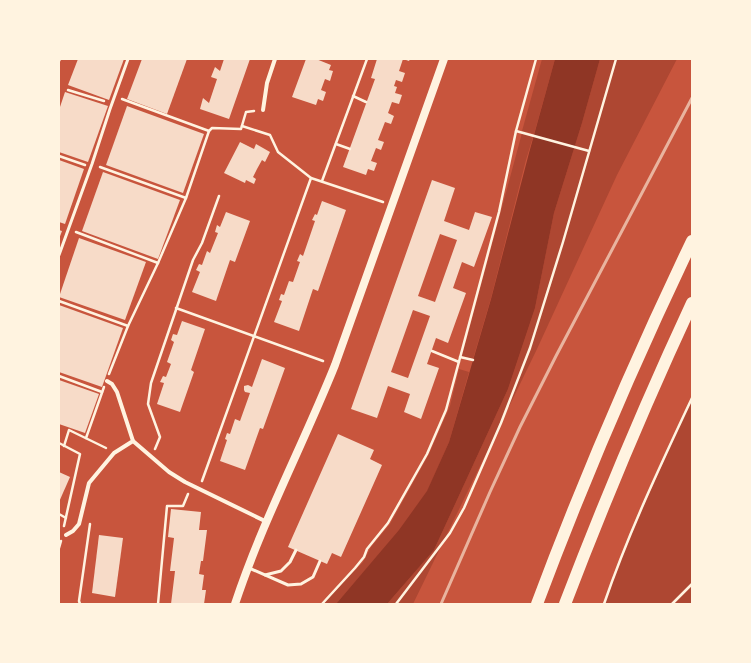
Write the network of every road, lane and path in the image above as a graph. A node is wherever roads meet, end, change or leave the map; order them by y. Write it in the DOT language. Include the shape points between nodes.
graph roads {
  1 [pos="128,59"];
  2 [pos="275,59"];
  3 [pos="366,59"];
  4 [pos="444,59"];
  5 [pos="536,59"];
  6 [pos="616,59"];
  7 [pos="68,90"];
  8 [pos="353,96"];
  9 [pos="366,102"];
  10 [pos="112,103"];
  11 [pos="110,108"];
  12 [pos="263,110"];
  13 [pos="242,126"];
  14 [pos="210,131"];
  15 [pos="516,131"];
  16 [pos="336,144"];
  17 [pos="350,149"];
  18 [pos="589,151"];
  19 [pos="59,156"];
  20 [pos="91,165"];
  21 [pos="311,178"];
  22 [pos="322,181"];
  23 [pos="219,196"];
  24 [pos="186,198"];
  25 [pos="392,205"];
  26 [pos="68,229"];
  27 [pos="692,241"];
  28 [pos="59,255"];
  29 [pos="158,263"];
  30 [pos="59,301"];
  31 [pos="692,303"];
  32 [pos="176,308"];
  33 [pos="128,326"];
  34 [pos="254,336"];
  35 [pos="432,352"];
  36 [pos="460,357"];
  37 [pos="473,360"];
  38 [pos="323,361"];
  39 [pos="458,362"];
  40 [pos="59,376"];
  41 [pos="107,381"];
  42 [pos="102,392"];
  43 [pos="692,398"];
  44 [pos="86,438"];
  45 [pos="133,441"];
  46 [pos="59,443"];
  47 [pos="64,446"];
  48 [pos="114,453"];
  49 [pos="152,457"];
  50 [pos="199,489"];
  51 [pos="188,494"];
  52 [pos="59,514"];
  53 [pos="66,518"];
  54 [pos="90,520"];
  55 [pos="267,522"];
  56 [pos="64,534"];
  57 [pos="61,540"];
  58 [pos="59,548"];
  59 [pos="296,550"];
  60 [pos="320,561"];
  61 [pos="248,567"];
  62 [pos="265,575"];
  63 [pos="692,584"];
  64 [pos="80,604"];
  65 [pos="158,604"];
  66 [pos="235,604"];
  67 [pos="322,604"];
  68 [pos="396,604"];
  69 [pos="537,604"];
  70 [pos="565,604"];
  71 [pos="604,604"];
  72 [pos="672,604"];
  1 -- 10 [label="lane"];
  2 -- 12 [label="street" via="267,83"];
  3 -- 8 [label="path"];
  4 -- 25 [label="main road"];
  5 -- 15 [label="path"];
  6 -- 18 [label="path"];
  7 -- 10 [label="path"];
  8 -- 9 [label="path"];
  8 -- 16 [label="path"];
  10 -- 11 [label="lane"];
  11 -- 14 [label="path" via="116,110 120,98"];
  11 -- 20 [label="lane"];
  12 -- 13 [label="path" via="246,112"];
  13 -- 14 [label="path" via="241,129 212,128"];
  13 -- 21 [label="path" via="270,136 278,152"];
  14 -- 24 [label="path"];
  15 -- 18 [label="path"];
  15 -- 36 [label="path" via="499,212"];
  16 -- 17 [label="path"];
  16 -- 22 [label="path"];
  18 -- 68 [label="path" via="530,348 501,423 464,508 450,533"];
  19 -- 20 [label="path"];
  20 -- 24 [label="path"];
  20 -- 26 [label="lane"];
  21 -- 22 [label="path"];
  21 -- 34 [label="path"];
  22 -- 25 [label="path"];
  23 -- 32 [label="path"];
  24 -- 29 [label="path"];
  25 -- 55 [label="main road" via="319,406"];
  26 -- 28 [label="lane"];
  26 -- 29 [label="path"];
  27 -- 69 [label="highway" via="613,415"];
  29 -- 33 [label="path"];
  30 -- 33 [label="path"];
  31 -- 70 [label="highway" via="634,432"];
  32 -- 34 [label="path"];
  32 -- 49 [label="path" via="151,383 148,404 160,437"];
  33 -- 41 [label="path"];
  34 -- 38 [label="path"];
  34 -- 50 [label="path"];
  35 -- 39 [label="path"];
  36 -- 37 [label="path"];
  36 -- 39 [label="path"];
  39 -- 67 [label="path" via="446,410 427,454 388,523 364,557"];
  40 -- 42 [label="path"];
  41 -- 42 [label="path"];
  41 -- 45 [label="street" via="117,392"];
  42 -- 44 [label="path"];
  43 -- 71 [label="path" via="641,511"];
  44 -- 47 [label="path" via="69,430"];
  44 -- 48 [label="path"];
  45 -- 48 [label="street"];
  45 -- 49 [label="street"];
  46 -- 47 [label="path"];
  47 -- 53 [label="path" via="80,454"];
  48 -- 56 [label="street" via="89,483 79,524 73,531"];
  49 -- 50 [label="street" via="169,472"];
  50 -- 55 [label="street"];
  51 -- 65 [label="path" via="183,506 167,506"];
  52 -- 53 [label="path"];
  53 -- 56 [label="path"];
  54 -- 64 [label="path"];
  55 -- 61 [label="main road"];
  57 -- 58 [label="path"];
  59 -- 62 [label="lane" via="290,562 281,571"];
  60 -- 62 [label="lane" via="313,577 301,584 288,584"];
  61 -- 62 [label="lane"];
  61 -- 66 [label="main road"];
  63 -- 72 [label="path"];
}
